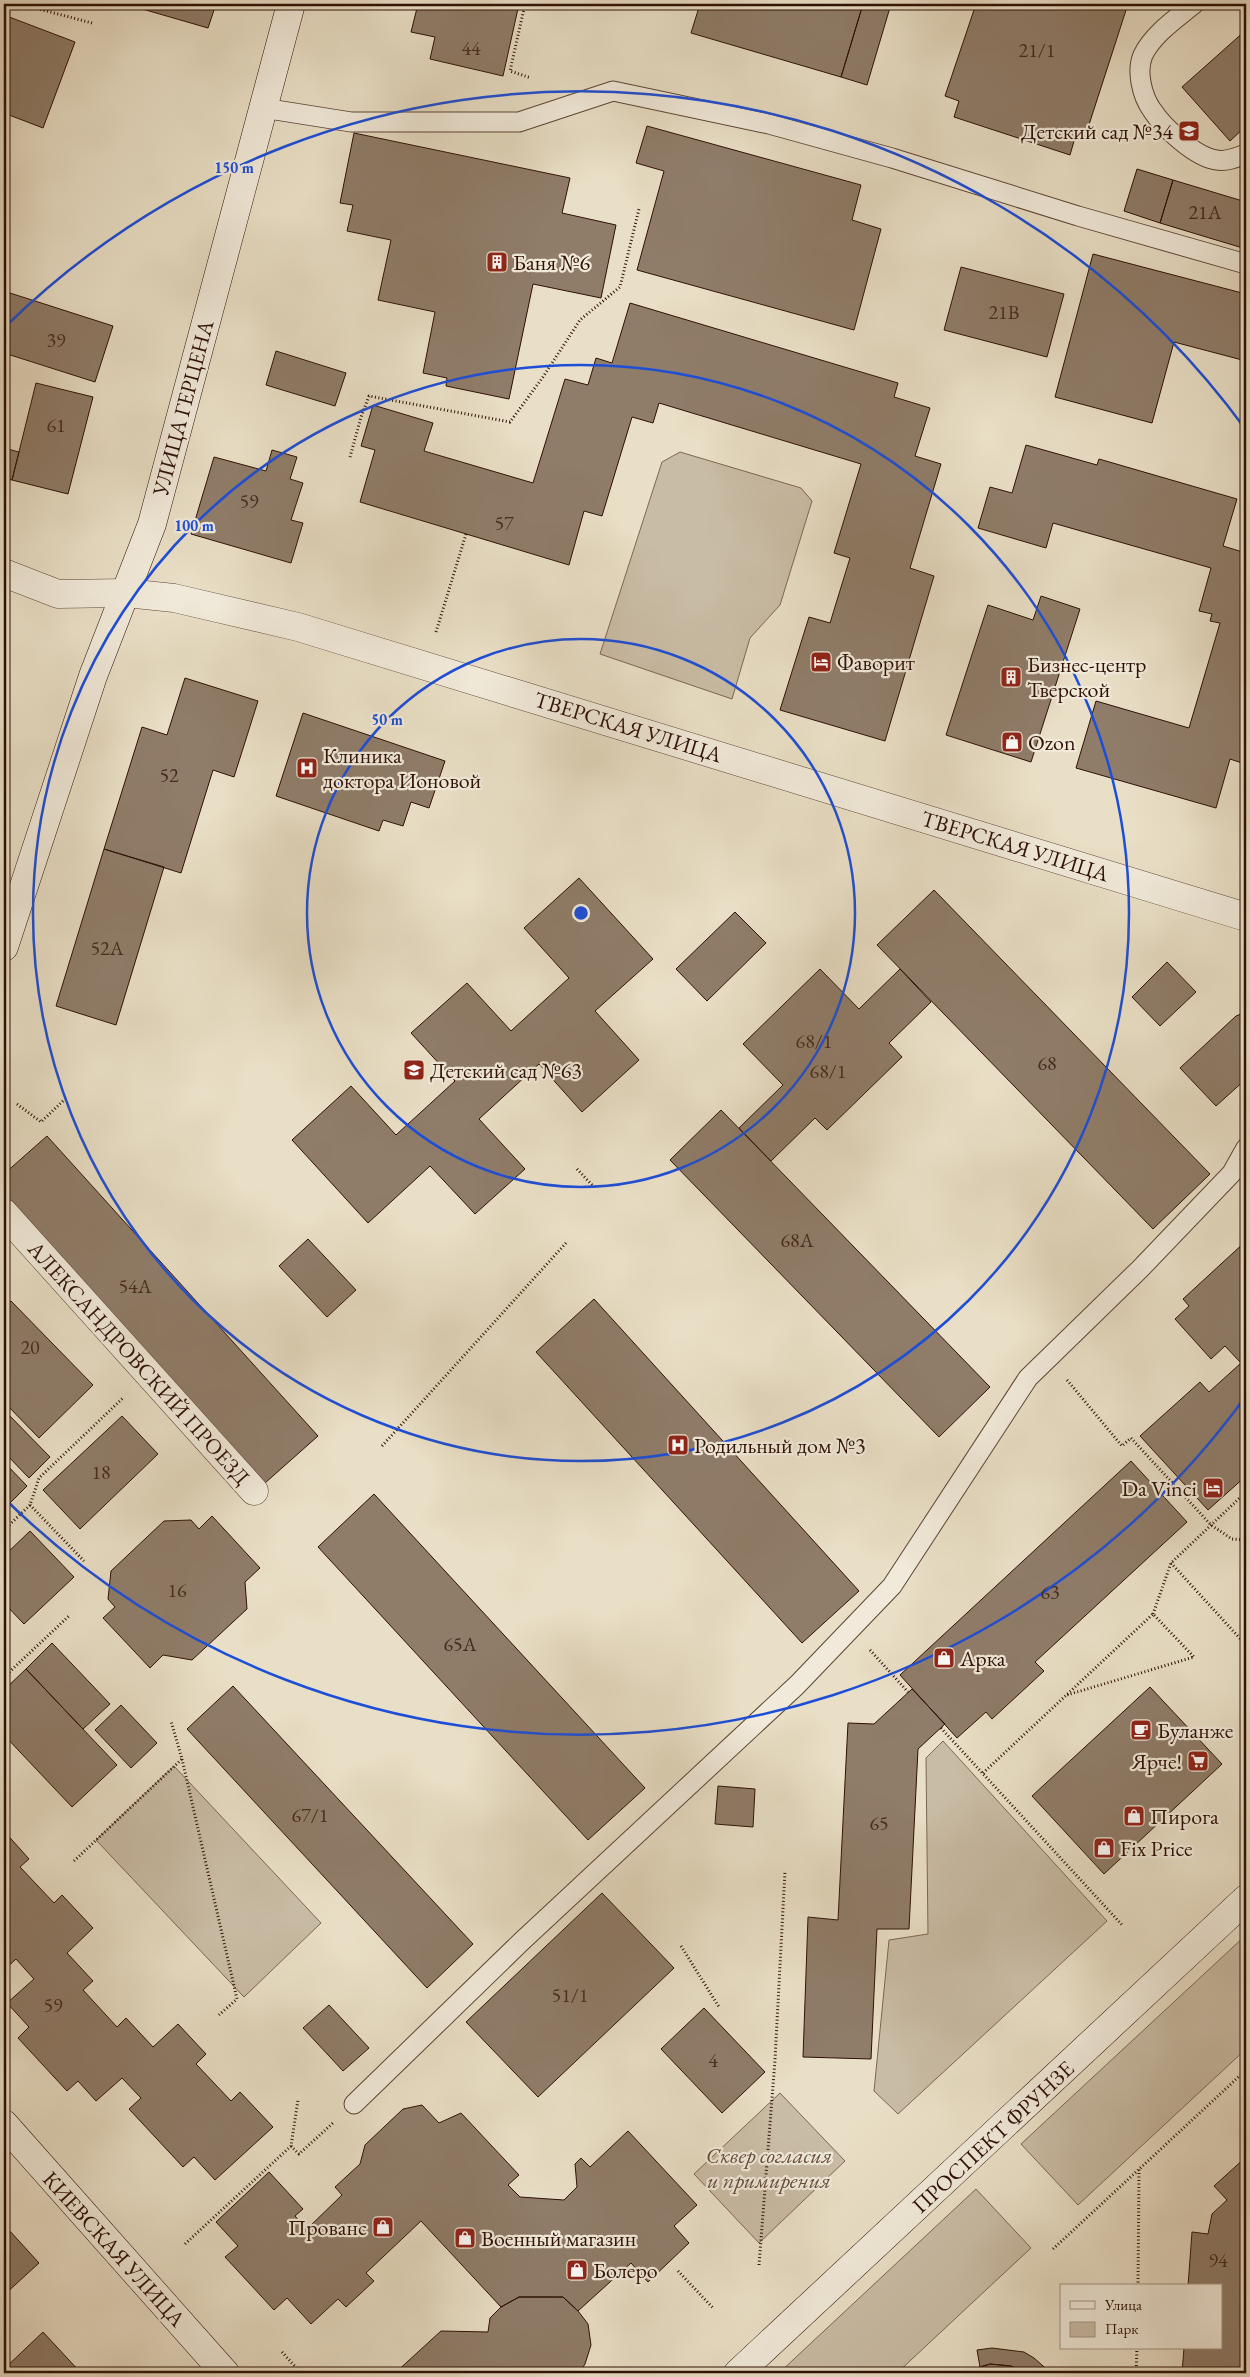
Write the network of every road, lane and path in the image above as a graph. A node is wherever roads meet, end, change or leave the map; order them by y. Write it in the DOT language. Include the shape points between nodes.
graph roads {
  1 [pos="20,4"];
  2 [pos="291,4"];
  3 [pos="526,4"];
  4 [pos="1194,4"];
  5 [pos="92,23"];
  6 [pos="531,78"];
  7 [pos="263,108"];
  8 [pos="1246,154"];
  9 [pos="639,210"];
  10 [pos="1246,264"];
  11 [pos="350,458"];
  12 [pos="466,534"];
  13 [pos="4,572"];
  14 [pos="126,594"];
  15 [pos="436,632"];
  16 [pos="1246,917"];
  17 [pos="4,947"];
  18 [pos="66,1098"];
  19 [pos="17,1104"];
  20 [pos="1246,1148"];
  21 [pos="577,1169"];
  22 [pos="594,1187"];
  23 [pos="4,1214"];
  24 [pos="566,1244"];
  25 [pos="1049,1358"];
  26 [pos="148,1374"];
  27 [pos="382,1446"];
  28 [pos="254,1491"];
  29 [pos="1246,1492"];
  30 [pos="30,1505"];
  31 [pos="1211,1526"];
  32 [pos="4,1530"];
  33 [pos="1246,1540"];
  34 [pos="84,1561"];
  35 [pos="1171,1563"];
  36 [pos="1153,1614"];
  37 [pos="70,1616"];
  38 [pos="851,1629"];
  39 [pos="1246,1645"];
  40 [pos="4,1677"];
  41 [pos="908,1692"];
  42 [pos="1066,1695"];
  43 [pos="171,1721"];
  44 [pos="941,1728"];
  45 [pos="182,1759"];
  46 [pos="983,1773"];
  47 [pos="74,1861"];
  48 [pos="785,1871"];
  49 [pos="1246,1899"];
  50 [pos="1123,1926"];
  51 [pos="680,1946"];
  52 [pos="719,2006"];
  53 [pos="219,2015"];
  54 [pos="1246,2070"];
  55 [pos="298,2100"];
  56 [pos="354,2104"];
  57 [pos="4,2124"];
  58 [pos="292,2146"];
  59 [pos="1139,2169"];
  60 [pos="185,2244"];
  61 [pos="1053,2249"];
  62 [pos="759,2265"];
  63 [pos="678,2271"];
  64 [pos="1138,2284"];
  65 [pos="713,2308"];
  66 [pos="1137,2350"];
  67 [pos="282,2352"];
  68 [pos="225,2373"];
  69 [pos="301,2373"];
  70 [pos="738,2373"];
  71 [pos="1136,2373"];
  1 -- 5 [label="path"];
  2 -- 7 [label="street, УЛИЦА ГЕРЦЕНА"];
  3 -- 6 [label="path" via="510,71"];
  4 -- 8 [label="lane" via="1162,32 1143,56 1140,80 1151,109 1197,153 1217,160"];
  7 -- 10 [label="lane" via="351,122 519,122 613,90 788,129"];
  7 -- 14 [label="street, УЛИЦА ГЕРЦЕНА" via="152,524"];
  9 -- 11 [label="path" via="620,287 580,320 510,422 369,396"];
  12 -- 15 [label="path"];
  13 -- 14 [label="street, ТВЕРСКАЯ УЛИЦА" via="58,594"];
  14 -- 16 [label="street, ТВЕРСКАЯ УЛИЦА" via="174,598 298,627"];
  14 -- 17 [label="street, УЛИЦА ГЕРЦЕНА" via="93,676"];
  18 -- 19 [label="path" via="41,1122"];
  20 -- 25 [label="lane" via="1232,1172"];
  21 -- 22 [label="path"];
  23 -- 26 [label="street, АЛЕКСАНДРОВСКИЙ ПРОЕЗД"];
  24 -- 27 [label="path"];
  25 -- 31 [label="path" via="1122,1446 1131,1438"];
  25 -- 38 [label="lane" via="1028,1378 892,1586"];
  26 -- 28 [label="street, АЛЕКСАНДРОВСКИЙ ПРОЕЗД"];
  26 -- 30 [label="path" via="39,1478"];
  29 -- 31 [label="path"];
  30 -- 32 [label="path"];
  30 -- 34 [label="path"];
  31 -- 33 [label="path" via="1232,1539"];
  31 -- 35 [label="path"];
  35 -- 36 [label="path"];
  35 -- 39 [label="path"];
  36 -- 42 [label="path"];
  36 -- 42 [label="path" via="1194,1657"];
  37 -- 40 [label="path"];
  38 -- 41 [label="path"];
  38 -- 56 [label="lane" via="797,1685 522,1941"];
  42 -- 46 [label="path"];
  43 -- 45 [label="path"];
  44 -- 46 [label="path"];
  45 -- 47 [label="path"];
  45 -- 53 [label="path" via="237,1999"];
  46 -- 50 [label="path"];
  48 -- 62 [label="path"];
  49 -- 70 [label="street, ПРОСПЕКТ ФРУНЗЕ"];
  51 -- 52 [label="path"];
  54 -- 59 [label="path"];
  55 -- 58 [label="path"];
  56 -- 58 [label="path" via="299,2154"];
  57 -- 68 [label="street, КИЕВСКАЯ УЛИЦА"];
  58 -- 60 [label="path"];
  59 -- 61 [label="path"];
  59 -- 64 [label="path"];
  63 -- 65 [label="path"];
  66 -- 71 [label="path"];
  67 -- 69 [label="path"];
}
